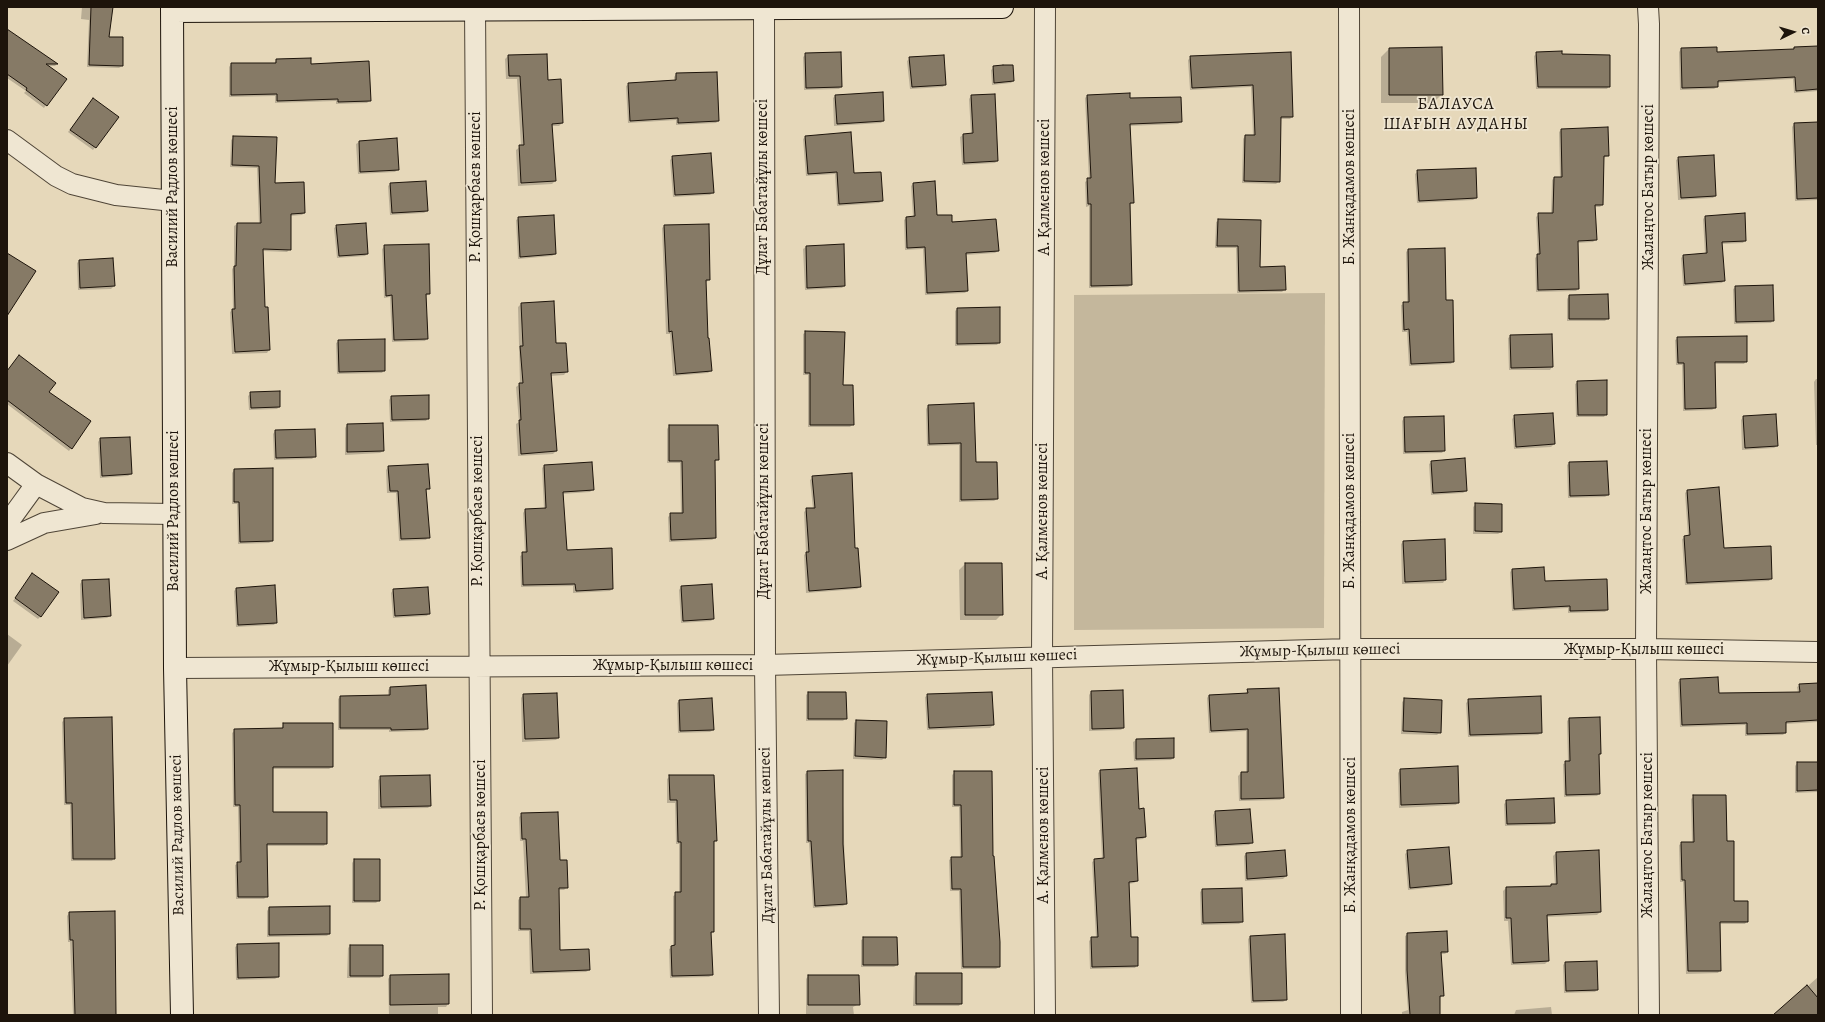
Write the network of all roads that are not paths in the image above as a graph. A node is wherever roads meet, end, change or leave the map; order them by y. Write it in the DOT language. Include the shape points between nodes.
graph roads {
  1 [pos="1002,7"];
  2 [pos="1045,7"];
  3 [pos="1349,7"];
  4 [pos="1648,7"];
  5 [pos="475,8"];
  6 [pos="764,8"];
  7 [pos="172,9"];
  8 [pos="7,140"];
  9 [pos="173,201"];
  10 [pos="7,463"];
  11 [pos="36,484"];
  12 [pos="104,513"];
  13 [pos="174,514"];
  14 [pos="7,524"];
  15 [pos="7,540"];
  16 [pos="1351,649"];
  17 [pos="1646,649"];
  18 [pos="1818,652"];
  19 [pos="1042,656"];
  20 [pos="765,665"];
  21 [pos="480,667"];
  22 [pos="175,668"];
  23 [pos="182,1015"];
  24 [pos="482,1015"];
  25 [pos="769,1015"];
  26 [pos="1045,1015"];
  27 [pos="1351,1015"];
  28 [pos="1649,1015"];
  1 -- 6 [label="street"];
  2 -- 19 [label="street, А. Қалменов көшесі"];
  3 -- 16 [label="street, Б. Жанқадамов көшесі"];
  4 -- 17 [label="street, Жалаңтос Батыр көшесі"];
  5 -- 6 [label="street"];
  5 -- 7 [label="street"];
  5 -- 21 [label="street, Р. Қошқарбаев көшесі"];
  6 -- 20 [label="street, Дұлат Бабатайұлы көшесі"];
  7 -- 9 [label="street, Василий Радлов көшесі"];
  8 -- 9 [label="street" via="56,176 72,184 116,195"];
  9 -- 13 [label="street, Василий Радлов көшесі"];
  10 -- 11 [label="street"];
  11 -- 12 [label="street" via="82,508"];
  11 -- 14 [label="street"];
  12 -- 13 [label="street"];
  12 -- 15 [label="street" via="44,523"];
  13 -- 22 [label="street, Василий Радлов көшесі"];
  16 -- 17 [label="street, Жұмыр-Қылыш көшесі"];
  16 -- 19 [label="street, Жұмыр-Қылыш көшесі"];
  16 -- 27 [label="street, Б. Жанқадамов көшесі"];
  17 -- 18 [label="street, Жұмыр-Қылыш көшесі"];
  17 -- 28 [label="street, Жалаңтос Батыр көшесі"];
  19 -- 20 [label="street, Жұмыр-Қылыш көшесі"];
  19 -- 26 [label="street, А. Қалменов көшесі"];
  20 -- 21 [label="street, Жұмыр-Қылыш көшесі"];
  20 -- 25 [label="street, Дұлат Бабатайұлы көшесі"];
  21 -- 22 [label="street, Жұмыр-Қылыш көшесі"];
  21 -- 24 [label="street, Р. Қошқарбаев көшесі"];
  22 -- 23 [label="street, Василий Радлов көшесі"];
}
